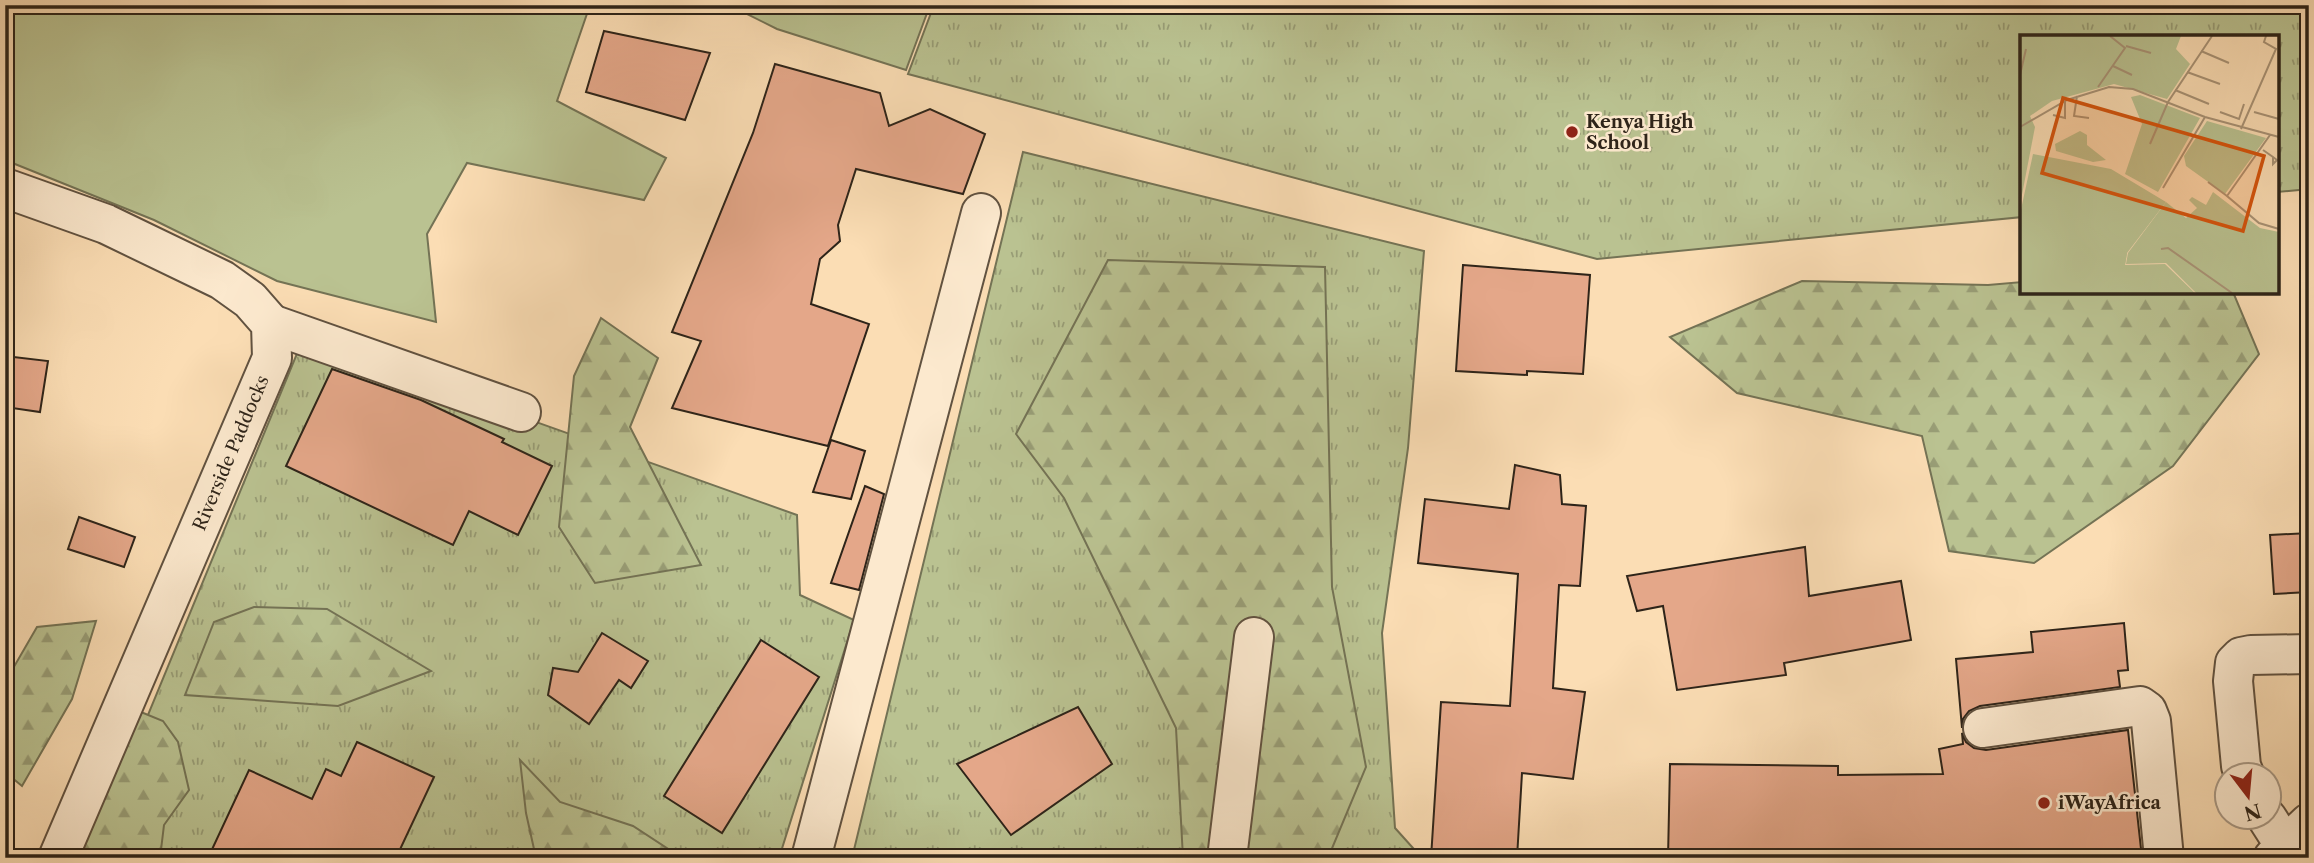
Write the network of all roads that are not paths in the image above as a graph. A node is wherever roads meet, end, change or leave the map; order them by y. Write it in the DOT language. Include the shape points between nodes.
graph roads {
  1 [pos="5,188"];
  2 [pos="981,214"];
  3 [pos="271,324"];
  4 [pos="521,412"];
  5 [pos="1254,637"];
  6 [pos="2309,654"];
  7 [pos="1983,728"];
  8 [pos="2241,762"];
  9 [pos="58,858"];
  10 [pos="811,858"];
  11 [pos="1227,858"];
  12 [pos="2164,858"];
  1 -- 3 [label="street" via="106,224 222,280 250,300"];
  2 -- 10 [label="street"];
  3 -- 4 [label="street"];
  3 -- 9 [label="street, Riverside Paddocks" via="272,358"];
  5 -- 11 [label="street"];
  6 -- 8 [label="street" via="2251,654 2235,663"];
  7 -- 12 [label="street" via="2140,706 2151,721"];
}
